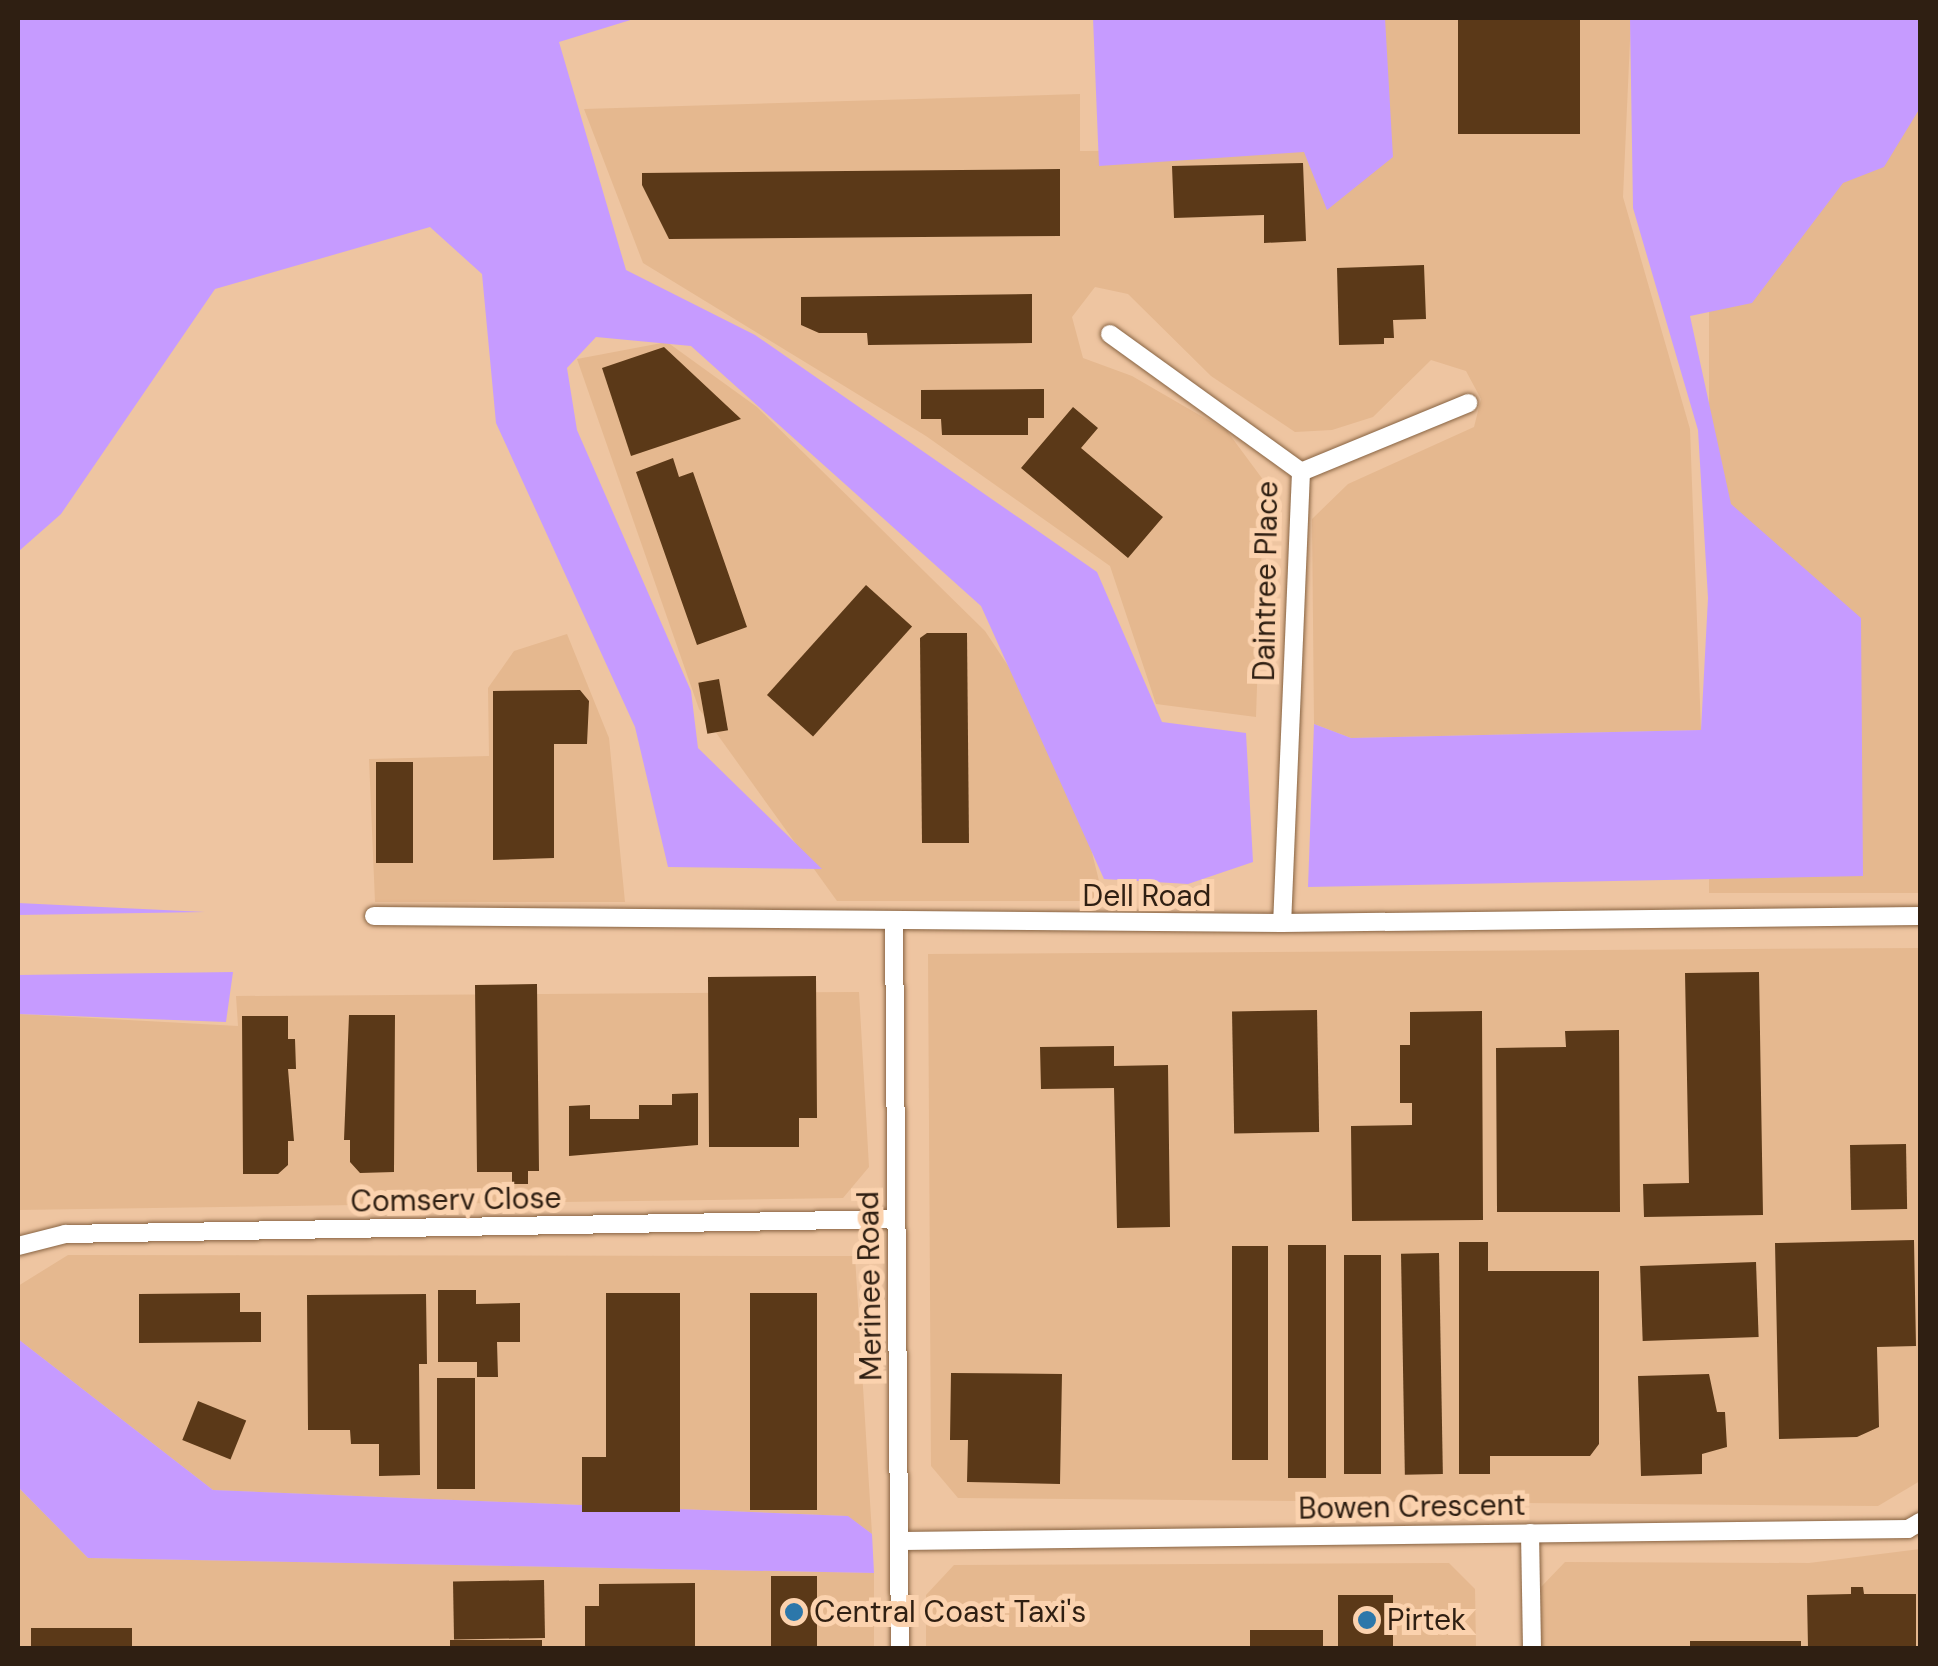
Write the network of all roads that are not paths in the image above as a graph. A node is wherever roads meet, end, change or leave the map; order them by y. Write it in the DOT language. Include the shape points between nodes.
graph roads {
  1 [pos="1110,334"];
  2 [pos="1468,404"];
  3 [pos="1300,472"];
  4 [pos="374,916"];
  5 [pos="1920,916"];
  6 [pos="894,922"];
  7 [pos="1282,923"];
  8 [pos="896,1220"];
  9 [pos="18,1246"];
  10 [pos="1920,1522"];
  11 [pos="1530,1533"];
  12 [pos="902,1542"];
  13 [pos="900,1648"];
  14 [pos="1532,1648"];
  1 -- 3 [label="street, Daintree Place"];
  2 -- 3 [label="street"];
  3 -- 7 [label="street, Daintree Place"];
  4 -- 6 [label="street, Dell Road"];
  5 -- 7 [label="street, Dell Road"];
  6 -- 7 [label="street, Dell Road"];
  6 -- 8 [label="street, Merinee Road"];
  8 -- 9 [label="street, Comserv Close" via="65,1234"];
  8 -- 12 [label="street, Merinee Road"];
  10 -- 11 [label="street, Bowen Crescent" via="1908,1529"];
  11 -- 12 [label="street, Bowen Crescent"];
  11 -- 14 [label="street"];
  12 -- 13 [label="street, Merinee Road"];
}
